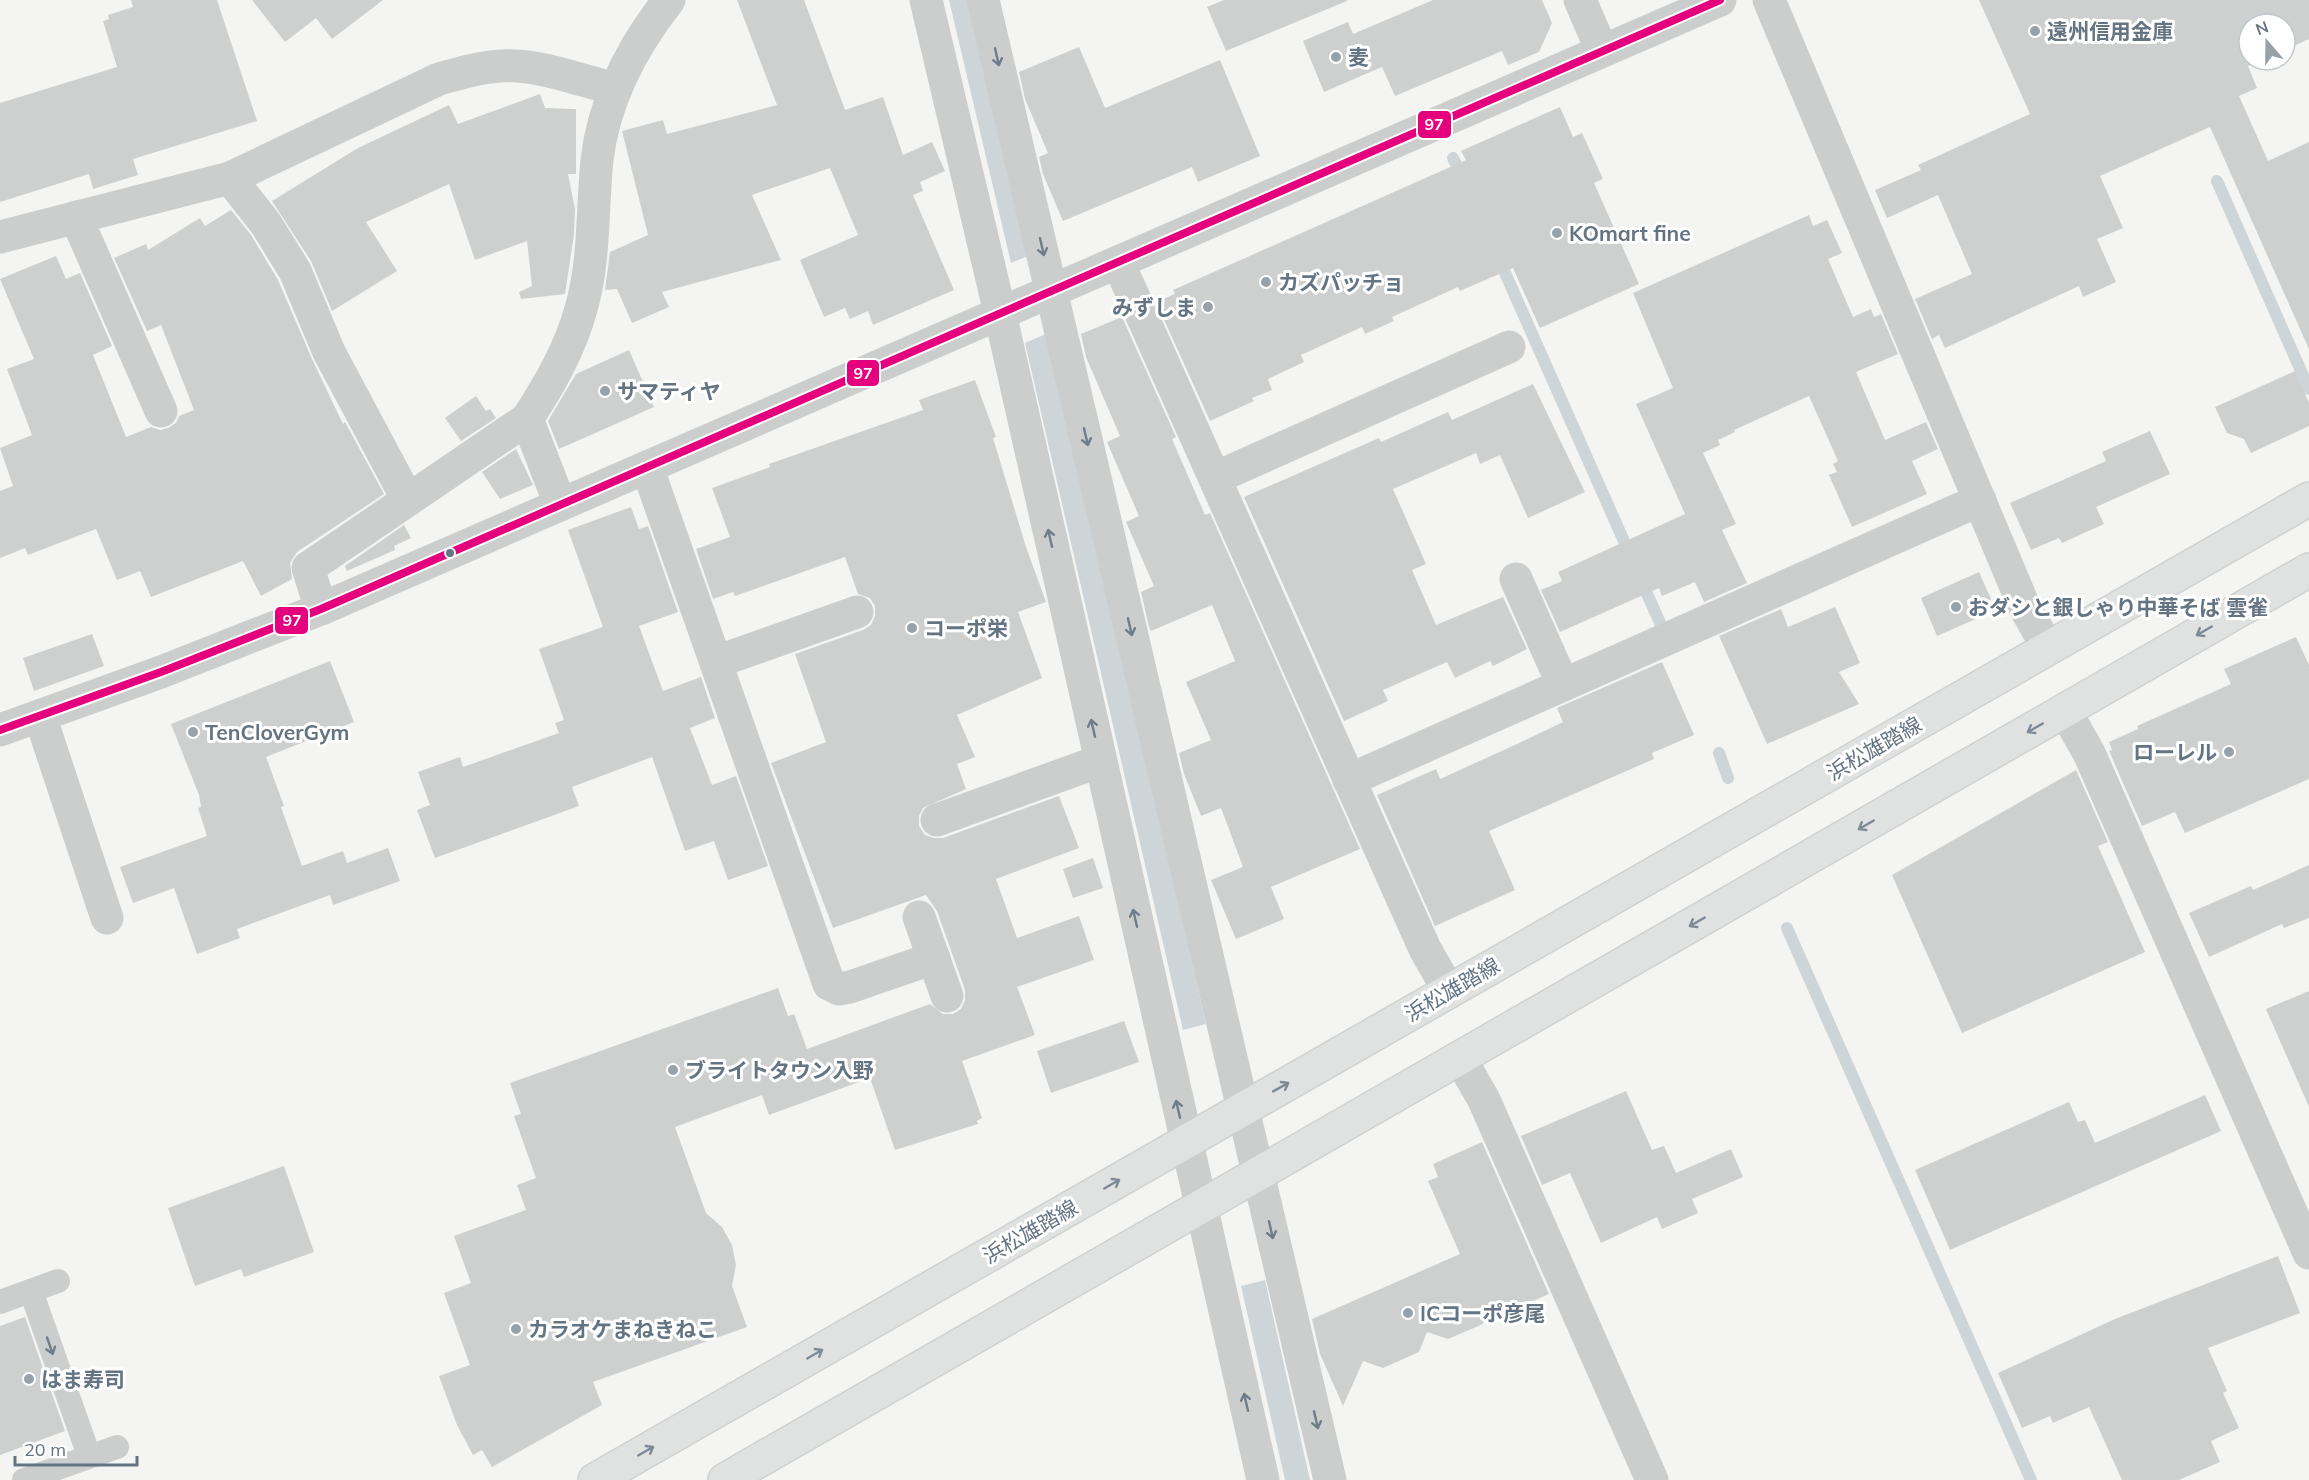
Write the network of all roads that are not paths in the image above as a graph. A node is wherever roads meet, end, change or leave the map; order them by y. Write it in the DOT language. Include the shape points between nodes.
graph roads {
  1 [pos="669,0"];
  2 [pos="926,0"];
  3 [pos="983,0"];
  4 [pos="1580,0"];
  5 [pos="1720,0"];
  6 [pos="1769,0"];
  7 [pos="1602,51"];
  8 [pos="615,89"];
  9 [pos="230,178"];
  10 [pos="76,218"];
  11 [pos="0,237"];
  12 [pos="1118,262"];
  13 [pos="1052,291"];
  14 [pos="1000,313"];
  15 [pos="1509,347"];
  16 [pos="161,411"];
  17 [pos="527,419"];
  18 [pos="647,467"];
  19 [pos="1215,478"];
  20 [pos="2309,499"];
  21 [pos="408,500"];
  22 [pos="1980,500"];
  23 [pos="561,504"];
  24 [pos="2309,570"];
  25 [pos="1516,579"];
  26 [pos="321,609"];
  27 [pos="856,612"];
  28 [pos="2048,648"];
  29 [pos="716,662"];
  30 [pos="1563,685"];
  31 [pos="2065,711"];
  32 [pos="40,716"];
  33 [pos="0,730"];
  34 [pos="1100,761"];
  35 [pos="1349,780"];
  36 [pos="937,820"];
  37 [pos="919,917"];
  38 [pos="107,918"];
  39 [pos="934,958"];
  40 [pos="1449,991"];
  41 [pos="947,996"];
  42 [pos="1460,1058"];
  43 [pos="1243,1109"];
  44 [pos="1186,1142"];
  45 [pos="1258,1173"];
  46 [pos="1201,1206"];
  47 [pos="2309,1253"];
  48 [pos="58,1281"];
  49 [pos="31,1291"];
  50 [pos="0,1302"];
  51 [pos="117,1447"];
  52 [pos="89,1456"];
  53 [pos="24,1480"];
  54 [pos="595,1480"];
  55 [pos="724,1480"];
  56 [pos="1263,1480"];
  57 [pos="1330,1480"];
  58 [pos="1653,1480"];
  1 -- 8 [label="street" via="632,53"];
  2 -- 14 [label="street"];
  3 -- 13 [label="street, one-way"];
  4 -- 7 [label="street"];
  5 -- 7 [label="street"];
  6 -- 22 [label="street"];
  7 -- 12 [label="street"];
  8 -- 9 [label="street" via="536,69 503,66 470,70 439,79"];
  8 -- 17 [label="street" via="597,158 590,268 582,309 550,385"];
  9 -- 10 [label="street"];
  9 -- 21 [label="street" via="266,224 295,271 329,352"];
  10 -- 11 [label="street"];
  10 -- 16 [label="street"];
  12 -- 13 [label="street"];
  12 -- 19 [label="street"];
  13 -- 14 [label="street"];
  13 -- 43 [label="street, one-way"];
  14 -- 18 [label="street"];
  34 -- 14 [label="street, one-way"];
  15 -- 19 [label="street"];
  17 -- 21 [label="street"];
  17 -- 23 [label="street"];
  18 -- 23 [label="street"];
  18 -- 29 [label="street"];
  19 -- 35 [label="street"];
  20 -- 28 [label="main road, 浜松雄踏線"];
  21 -- 26 [label="street" via="308,568"];
  22 -- 28 [label="street" via="2024,606"];
  22 -- 30 [label="street"];
  23 -- 26 [label="street"];
  24 -- 31 [label="main road, one-way"];
  25 -- 30 [label="street"];
  26 -- 32 [label="street"];
  27 -- 29 [label="street"];
  28 -- 40 [label="main road, 浜松雄踏線"];
  29 -- 39 [label="street" via="829,984 839,989 850,987"];
  30 -- 35 [label="street"];
  31 -- 42 [label="main road, one-way"];
  31 -- 47 [label="street" via="2089,753"];
  32 -- 33 [label="street"];
  32 -- 38 [label="street"];
  34 -- 36 [label="street"];
  44 -- 34 [label="street, one-way"];
  35 -- 40 [label="street" via="1425,949"];
  37 -- 39 [label="street"];
  39 -- 41 [label="street"];
  43 -- 40 [label="main road, 浜松雄踏線, one-way"];
  42 -- 45 [label="main road"];
  42 -- 58 [label="street" via="1484,1100"];
  43 -- 44 [label="main road, 浜松雄踏線"];
  43 -- 45 [label="street"];
  44 -- 46 [label="street"];
  54 -- 44 [label="main road, 浜松雄踏線, one-way"];
  45 -- 46 [label="main road"];
  45 -- 57 [label="street, one-way"];
  46 -- 55 [label="main road"];
  56 -- 46 [label="street, one-way"];
  48 -- 49 [label="lane"];
  49 -- 50 [label="lane"];
  49 -- 52 [label="lane, one-way"];
  51 -- 52 [label="lane"];
  52 -- 53 [label="lane"];
}
